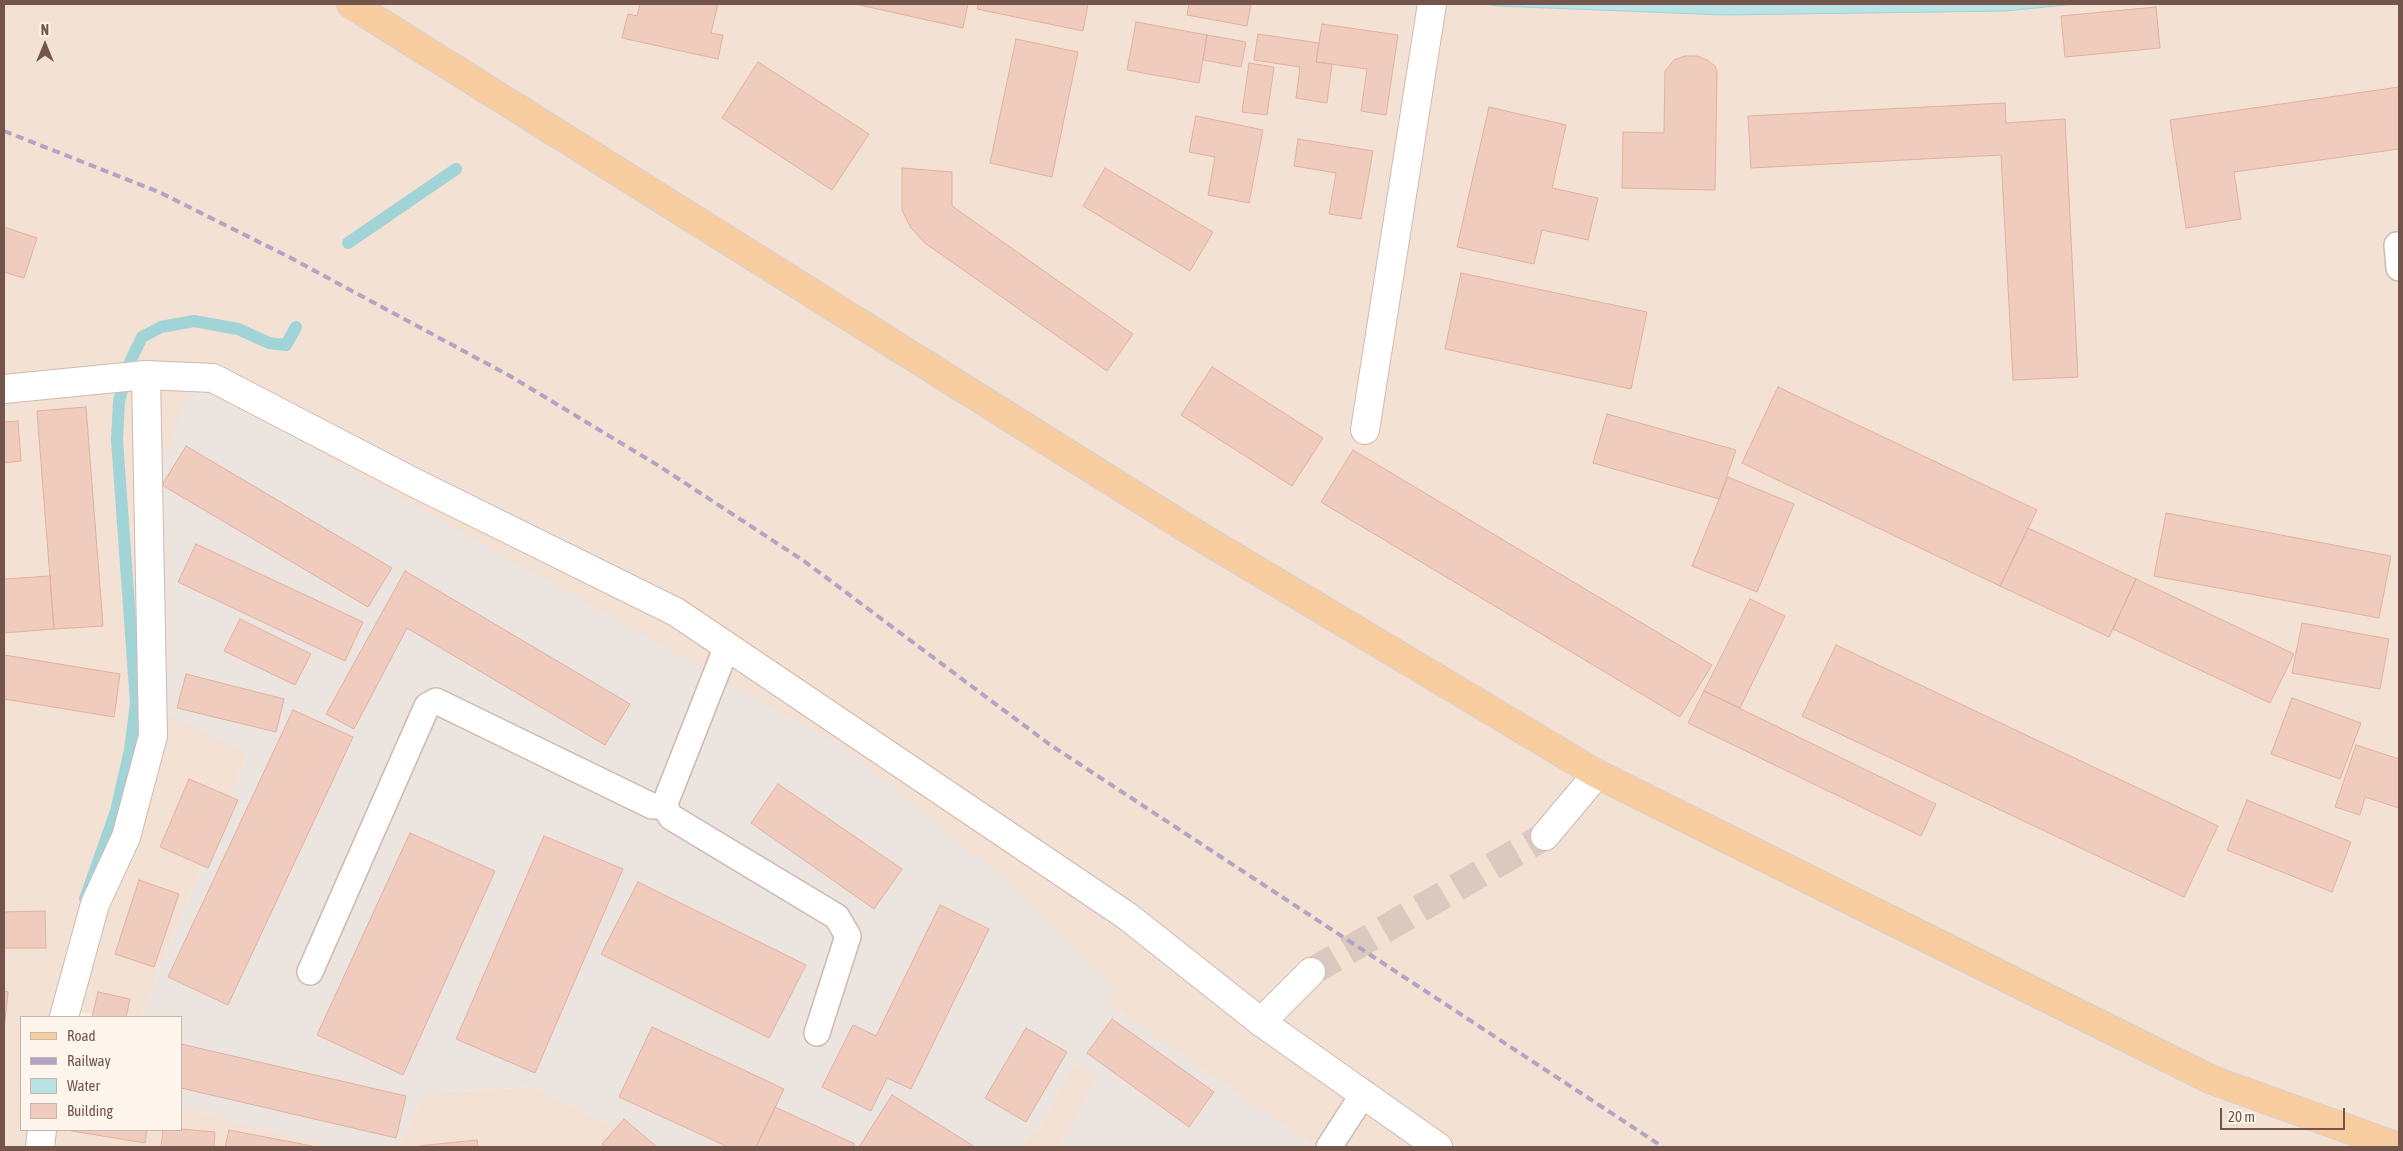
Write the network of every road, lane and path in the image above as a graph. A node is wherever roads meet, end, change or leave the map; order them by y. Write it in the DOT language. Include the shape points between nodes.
graph roads {
  1 [pos="351,4"];
  2 [pos="1432,5"];
  3 [pos="145,375"];
  4 [pos="4,389"];
  5 [pos="1365,430"];
  6 [pos="727,646"];
  7 [pos="1597,774"];
  8 [pos="664,806"];
  9 [pos="1544,836"];
  10 [pos="310,972"];
  11 [pos="1311,972"];
  12 [pos="64,1016"];
  13 [pos="1261,1022"];
  14 [pos="817,1033"];
  15 [pos="1364,1093"];
  16 [pos="42,1131"];
  17 [pos="40,1147"];
  18 [pos="1329,1147"];
  19 [pos="1438,1147"];
  20 [pos="2398,1147"];
  1 -- 7 [label="main road" via="1182,526"];
  2 -- 5 [label="street"];
  3 -- 4 [label="street"];
  3 -- 6 [label="street" via="213,378 411,481 676,612"];
  3 -- 12 [label="street" via="152,736 126,837 95,904"];
  6 -- 8 [label="lane"];
  6 -- 13 [label="street" via="1127,916"];
  7 -- 9 [label="street"];
  7 -- 20 [label="main road" via="2212,1080"];
  8 -- 10 [label="lane" via="652,806 436,701 427,706"];
  8 -- 14 [label="lane" via="671,817 837,917 848,936"];
  11 -- 13 [label="street"];
  13 -- 15 [label="street"];
  15 -- 18 [label="lane"];
  15 -- 19 [label="street"];
  16 -- 17 [label="street"];
}
